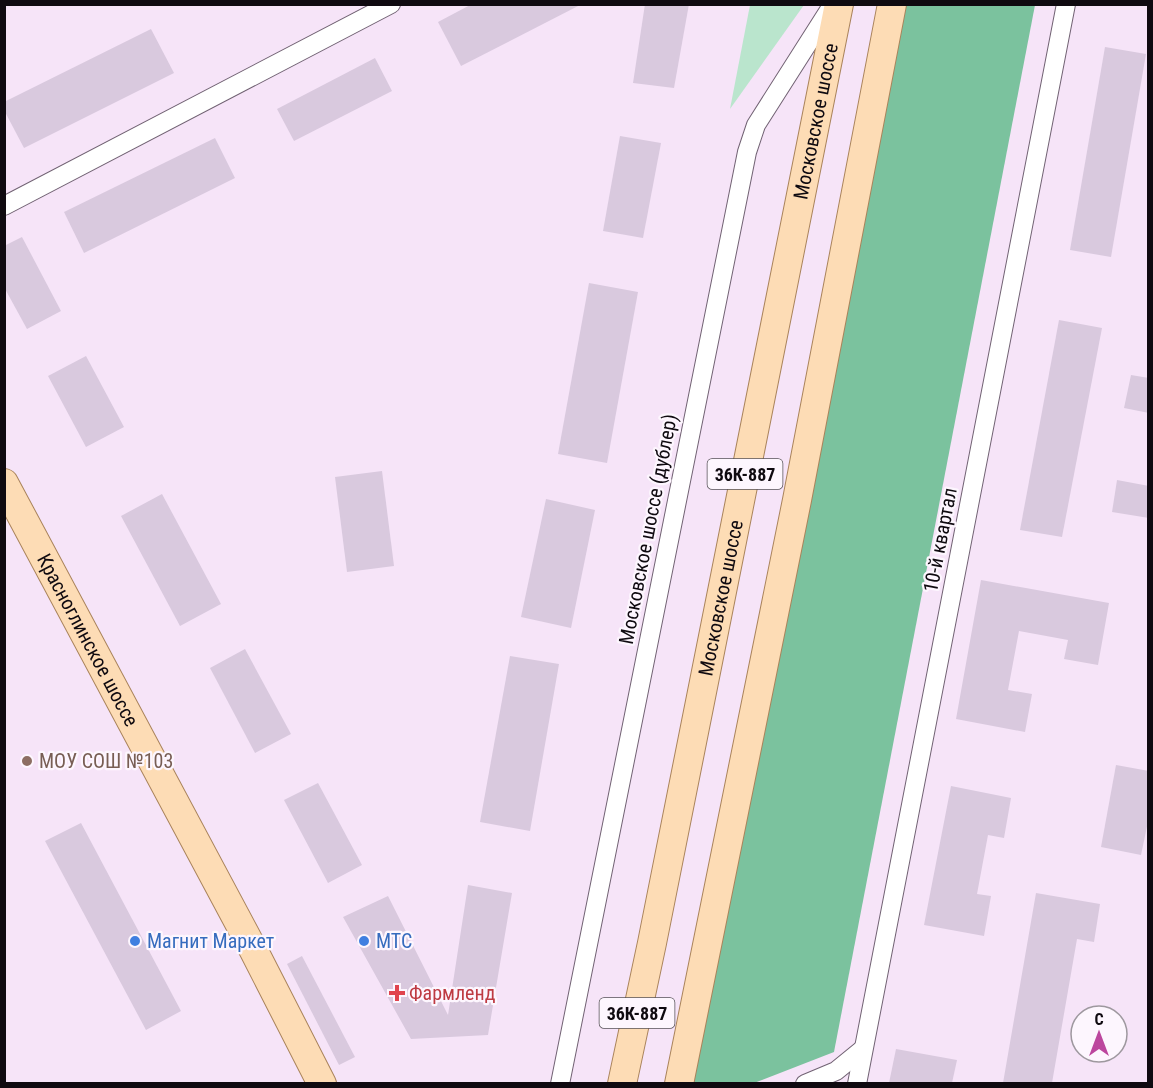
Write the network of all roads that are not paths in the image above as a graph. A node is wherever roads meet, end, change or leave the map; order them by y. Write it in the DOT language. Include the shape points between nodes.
graph roads {
  1 [pos="391,4"];
  2 [pos="833,4"];
  3 [pos="839,4"];
  4 [pos="892,4"];
  5 [pos="1066,4"];
  6 [pos="4,206"];
  7 [pos="4,483"];
  8 [pos="863,1049"];
  9 [pos="322,1083"];
  10 [pos="560,1083"];
  11 [pos="622,1083"];
  12 [pos="679,1083"];
  13 [pos="805,1083"];
  14 [pos="857,1083"];
  1 -- 6 [label="street"];
  2 -- 10 [label="street, Московское шоссе (дублер)" via="756,125 747,152"];
  3 -- 11 [label="main road, Московское шоссе / 36К-887"];
  4 -- 12 [label="main road, 36К-887" via="797,501"];
  5 -- 8 [label="street, 10-й квартал"];
  7 -- 9 [label="main road, Красноглинское шоссе"];
  8 -- 13 [label="street" via="836,1071"];
  8 -- 14 [label="street, 10-й квартал"];
}
